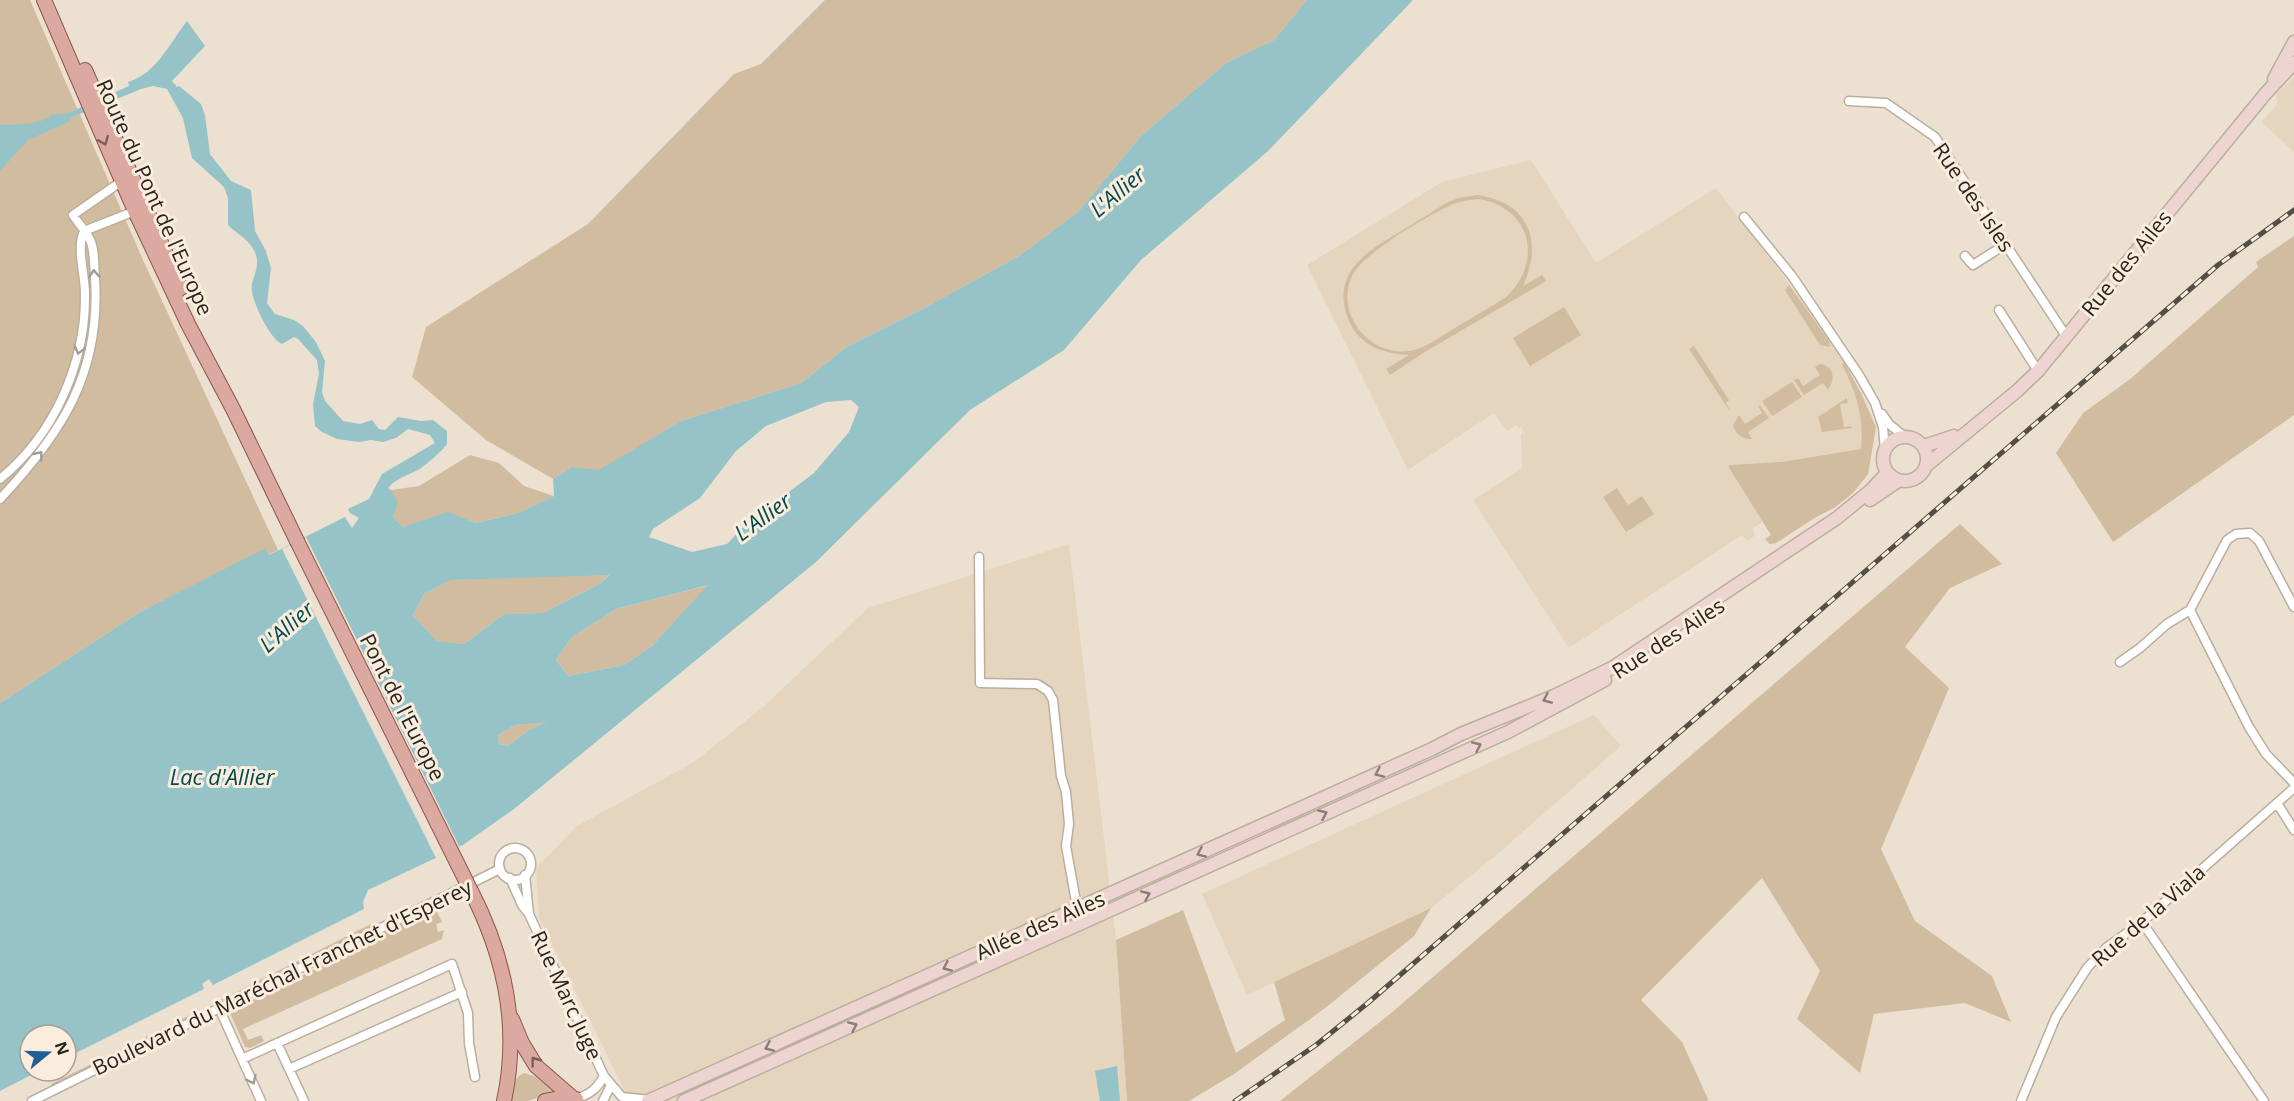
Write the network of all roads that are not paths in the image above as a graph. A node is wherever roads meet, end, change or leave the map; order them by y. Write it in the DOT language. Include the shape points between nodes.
graph roads {
  1 [pos="44,0"];
  2 [pos="52,0"];
  3 [pos="2294,42"];
  4 [pos="2294,63"];
  5 [pos="2289,72"];
  6 [pos="2266,93"];
  7 [pos="1849,102"];
  8 [pos="122,181"];
  9 [pos="136,199"];
  10 [pos="1744,217"];
  11 [pos="84,231"];
  12 [pos="2006,244"];
  13 [pos="1965,256"];
  14 [pos="1999,310"];
  15 [pos="2066,336"];
  16 [pos="2038,371"];
  17 [pos="1875,403"];
  18 [pos="233,409"];
  19 [pos="1976,425"];
  20 [pos="1905,437"];
  21 [pos="1924,446"];
  22 [pos="1885,450"];
  23 [pos="1927,465"];
  24 [pos="1893,477"];
  25 [pos="0,480"];
  26 [pos="0,499"];
  27 [pos="297,542"];
  28 [pos="979,557"];
  29 [pos="2294,607"];
  30 [pos="2190,610"];
  31 [pos="2120,662"];
  32 [pos="1432,749"];
  33 [pos="1424,770"];
  34 [pos="2294,783"];
  35 [pos="2294,788"];
  36 [pos="2277,803"];
  37 [pos="2294,830"];
  38 [pos="500,869"];
  39 [pos="525,875"];
  40 [pos="510,878"];
  41 [pos="1077,908"];
  42 [pos="529,914"];
  43 [pos="2142,922"];
  44 [pos="1080,924"];
  45 [pos="462,992"];
  46 [pos="219,1008"];
  47 [pos="510,1012"];
  48 [pos="278,1043"];
  49 [pos="242,1059"];
  50 [pos="289,1069"];
  51 [pos="604,1076"];
  52 [pos="475,1077"];
  53 [pos="611,1085"];
  54 [pos="576,1100"];
  55 [pos="649,1100"];
  56 [pos="32,1101"];
  57 [pos="261,1101"];
  58 [pos="304,1101"];
  59 [pos="496,1101"];
  60 [pos="504,1101"];
  61 [pos="545,1101"];
  62 [pos="603,1101"];
  63 [pos="684,1101"];
  64 [pos="2021,1101"];
  65 [pos="2264,1101"];
  1 -- 8 [label="main road, Route du Pont de l'Europe, one-way"];
  2 -- 9 [label="main road, Route du Pont de l'Europe"];
  3 -- 6 [label="main road, Rue des Ailes"];
  4 -- 5 [label="main road, Rue des Ailes"];
  5 -- 6 [label="main road, Rue des Ailes"];
  6 -- 15 [label="main road, Rue des Ailes"];
  7 -- 12 [label="street, Rue des Isles" via="1886,104 1935,137"];
  8 -- 9 [label="main road, Route du Pont de l'Europe"];
  8 -- 11 [label="street" via="74,215"];
  9 -- 11 [label="street"];
  9 -- 18 [label="main road, Route du Pont de l'Europe" via="188,324"];
  9 -- 18 [label="main road, Route du Pont de l'Europe" via="152,220"];
  10 -- 17 [label="street" via="1826,324"];
  11 -- 25 [label="street, one-way" via="80,240 85,310 71,378 45,428"];
  26 -- 11 [label="street, one-way" via="55,435 82,382 95,310 91,239"];
  12 -- 13 [label="street" via="1973,265"];
  12 -- 15 [label="street, Rue des Isles"];
  14 -- 16 [label="street"];
  15 -- 16 [label="main road, Rue des Ailes"];
  16 -- 19 [label="main road, Rue des Ailes"];
  17 -- 20 [label="street" via="1889,424"];
  17 -- 22 [label="street"];
  18 -- 27 [label="main road, Route du Pont de l'Europe"];
  19 -- 21 [label="main road, Rue des Ailes"];
  19 -- 23 [label="main road, Rue des Ailes"];
  20 -- 21 [label="main road"];
  20 -- 22 [label="main road" via="1893,440"];
  21 -- 23 [label="main road"];
  22 -- 24 [label="main road" via="1883,462"];
  23 -- 24 [label="main road" via="1919,477 1905,482"];
  24 -- 32 [label="main road, Rue des Ailes, one-way" via="1612,668"];
  33 -- 24 [label="main road, Rue des Ailes, one-way" via="1508,732 1615,674 1841,523"];
  27 -- 47 [label="main road, Pont de l'Europe, bridge" via="486,920 497,949"];
  28 -- 41 [label="street" via="980,682 1037,684 1053,700 1069,824 1066,846"];
  29 -- 30 [label="street" via="2259,541 2250,533 2236,534 2228,540"];
  30 -- 31 [label="street"];
  30 -- 34 [label="street" via="2249,728 2266,754"];
  32 -- 41 [label="main road, Allée des Ailes, one-way"];
  44 -- 33 [label="main road, Allée des Ailes, one-way"];
  35 -- 36 [label="street, Rue de la Viala"];
  36 -- 37 [label="street"];
  36 -- 43 [label="street, Rue de la Viala"];
  38 -- 39 [label="street" via="500,859 506,851 520,849 530,859"];
  38 -- 40 [label="street"];
  38 -- 46 [label="street, Boulevard du Maréchal Franchet d'Esperey"];
  39 -- 40 [label="street"];
  39 -- 42 [label="street, Rue Marc Juge"];
  40 -- 42 [label="street, Rue Marc Juge"];
  41 -- 44 [label="street"];
  41 -- 55 [label="main road, Allée des Ailes, one-way"];
  42 -- 51 [label="street, Rue Marc Juge"];
  43 -- 64 [label="street, Rue de la Viala" via="2106,948 2069,994"];
  43 -- 65 [label="street"];
  63 -- 44 [label="main road, Allée des Ailes, one-way"];
  45 -- 48 [label="street" via="452,964"];
  45 -- 50 [label="street"];
  45 -- 52 [label="street"];
  46 -- 49 [label="street"];
  46 -- 56 [label="street, Boulevard du Maréchal Franchet d'Esperey"];
  54 -- 47 [label="main road, one-way" via="536,1066"];
  47 -- 59 [label="main road" via="504,1076"];
  47 -- 60 [label="main road" via="511,1070"];
  48 -- 49 [label="street"];
  48 -- 50 [label="street"];
  49 -- 57 [label="street, one-way"];
  50 -- 58 [label="street"];
  51 -- 53 [label="street, Rue Marc Juge"];
  51 -- 54 [label="street, Rue Marc Juge" via="589,1094"];
  53 -- 55 [label="street" via="622,1097"];
  53 -- 62 [label="street, Rue Marc Juge"];
  54 -- 61 [label="main road"];
}
